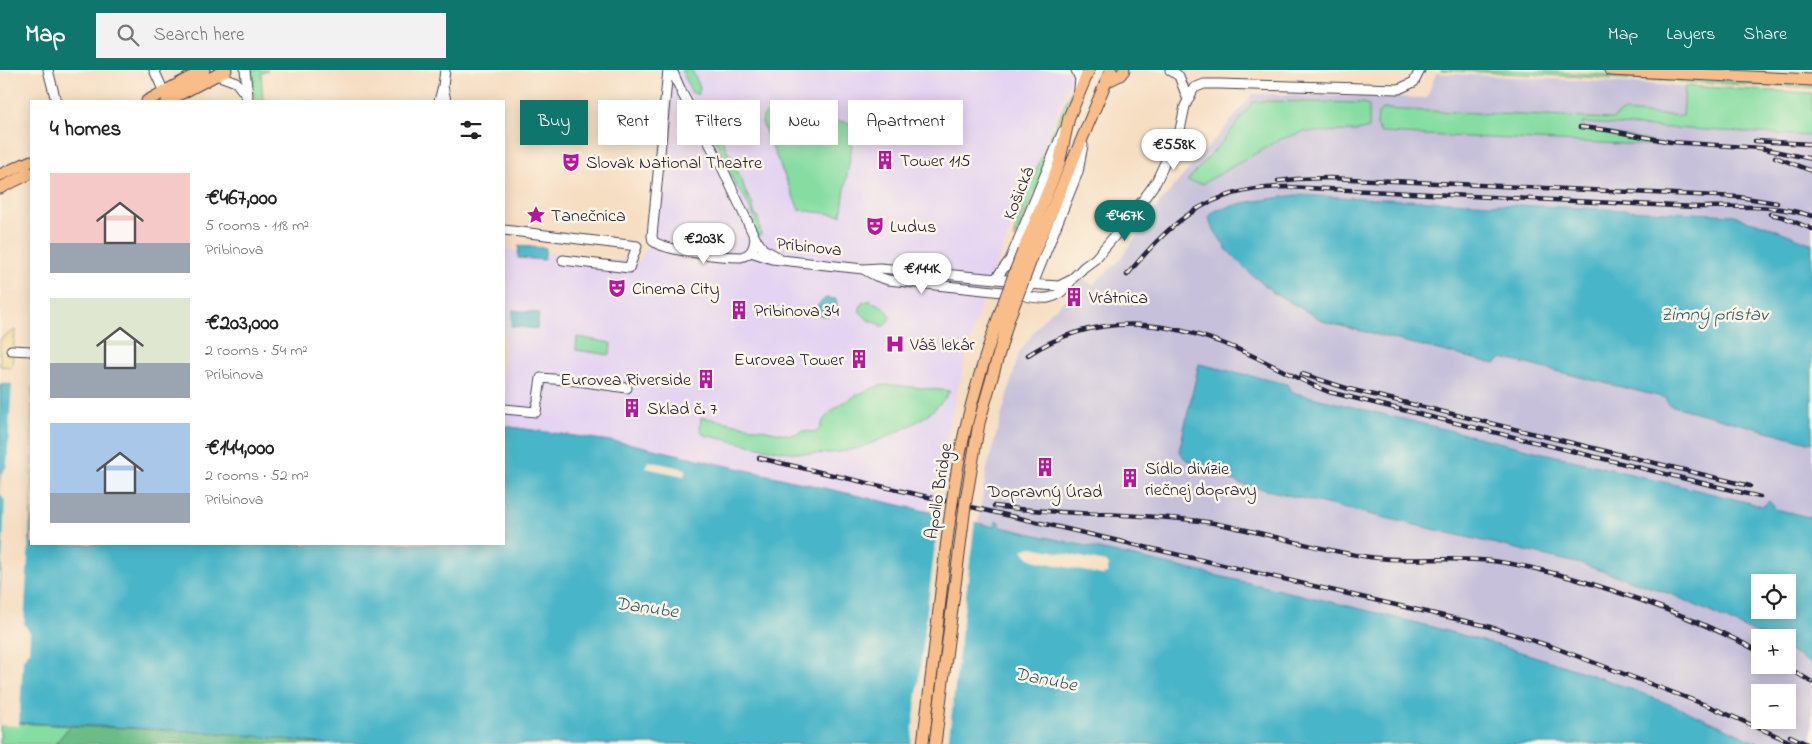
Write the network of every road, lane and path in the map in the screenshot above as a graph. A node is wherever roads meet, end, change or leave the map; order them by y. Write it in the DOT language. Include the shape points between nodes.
graph roads {
  1 [pos="48,70"];
  2 [pos="154,70"];
  3 [pos="204,70"];
  4 [pos="245,70"];
  5 [pos="445,70"];
  6 [pos="1076,70"];
  7 [pos="1089,70"];
  8 [pos="1111,70"];
  9 [pos="1124,70"];
  10 [pos="1170,70"];
  11 [pos="1420,70"];
  12 [pos="1610,70"];
  13 [pos="224,71"];
  14 [pos="670,72"];
  15 [pos="1812,80"];
  16 [pos="1106,82"];
  17 [pos="443,86"];
  18 [pos="1079,94"];
  19 [pos="166,96"];
  20 [pos="56,100"];
  21 [pos="151,100"];
  22 [pos="249,100"];
  23 [pos="439,100"];
  24 [pos="446,100"];
  25 [pos="1188,100"];
  26 [pos="1069,117"];
  27 [pos="1087,125"];
  28 [pos="30,161"];
  29 [pos="1,174"];
  30 [pos="30,174"];
  31 [pos="0,188"];
  32 [pos="505,230"];
  33 [pos="755,238"];
  34 [pos="751,252"];
  35 [pos="1028,253"];
  36 [pos="563,260"];
  37 [pos="785,260"];
  38 [pos="863,269"];
  39 [pos="996,278"];
  40 [pos="1007,280"];
  41 [pos="1071,280"];
  42 [pos="1030,284"];
  43 [pos="1003,292"];
  44 [pos="11,350"];
  45 [pos="30,351"];
  46 [pos="627,388"];
  47 [pos="505,409"];
  48 [pos="923,744"];
  49 [pos="935,744"];
  1 -- 20 [label="street"];
  2 -- 19 [label="street"];
  3 -- 19 [label="main road"];
  4 -- 22 [label="street"];
  5 -- 17 [label="street"];
  6 -- 18 [label="street" via="1080,79"];
  7 -- 18 [label="main road, Košická"];
  8 -- 16 [label="main road"];
  9 -- 16 [label="main road"];
  10 -- 25 [label="street" via="1179,76"];
  11 -- 25 [label="street" via="1414,82 1399,89 1204,84 1194,88"];
  12 -- 15 [label="main road"];
  13 -- 19 [label="main road"];
  13 -- 22 [label="street"];
  14 -- 33 [label="street" via="720,163"];
  14 -- 34 [label="street, Pribinova" via="653,241 671,249 727,256"];
  16 -- 27 [label="main road"];
  17 -- 23 [label="street"];
  17 -- 24 [label="street"];
  18 -- 26 [label="main road, Košická"];
  19 -- 21 [label="main road"];
  25 -- 41 [label="street" via="1180,130 1156,182 1103,250"];
  26 -- 35 [label="main road, Košická" via="1059,164"];
  26 -- 39 [label="street, Košická" via="1010,260"];
  27 -- 35 [label="main road"];
  27 -- 42 [label="street" via="1078,172"];
  28 -- 29 [label="main road"];
  30 -- 31 [label="main road"];
  32 -- 36 [label="street" via="637,246 628,268"];
  33 -- 34 [label="street"];
  33 -- 37 [label="street" via="763,249"];
  34 -- 37 [label="street, Pribinova"];
  35 -- 48 [label="main road, Apollo Bridge, bridge" via="996,321 961,449"];
  35 -- 49 [label="main road, Apollo Bridge, bridge" via="979,423 960,542"];
  37 -- 38 [label="street, Pribinova"];
  38 -- 39 [label="street, Pribinova"];
  38 -- 43 [label="street, Pribinova" via="888,280"];
  39 -- 40 [label="street, Pribinova"];
  41 -- 42 [label="street" via="1059,286"];
  41 -- 42 [label="street" via="1061,294 1049,298 1021,295"];
  44 -- 45 [label="street"];
  46 -- 47 [label="street" via="541,378 536,412"];
}
